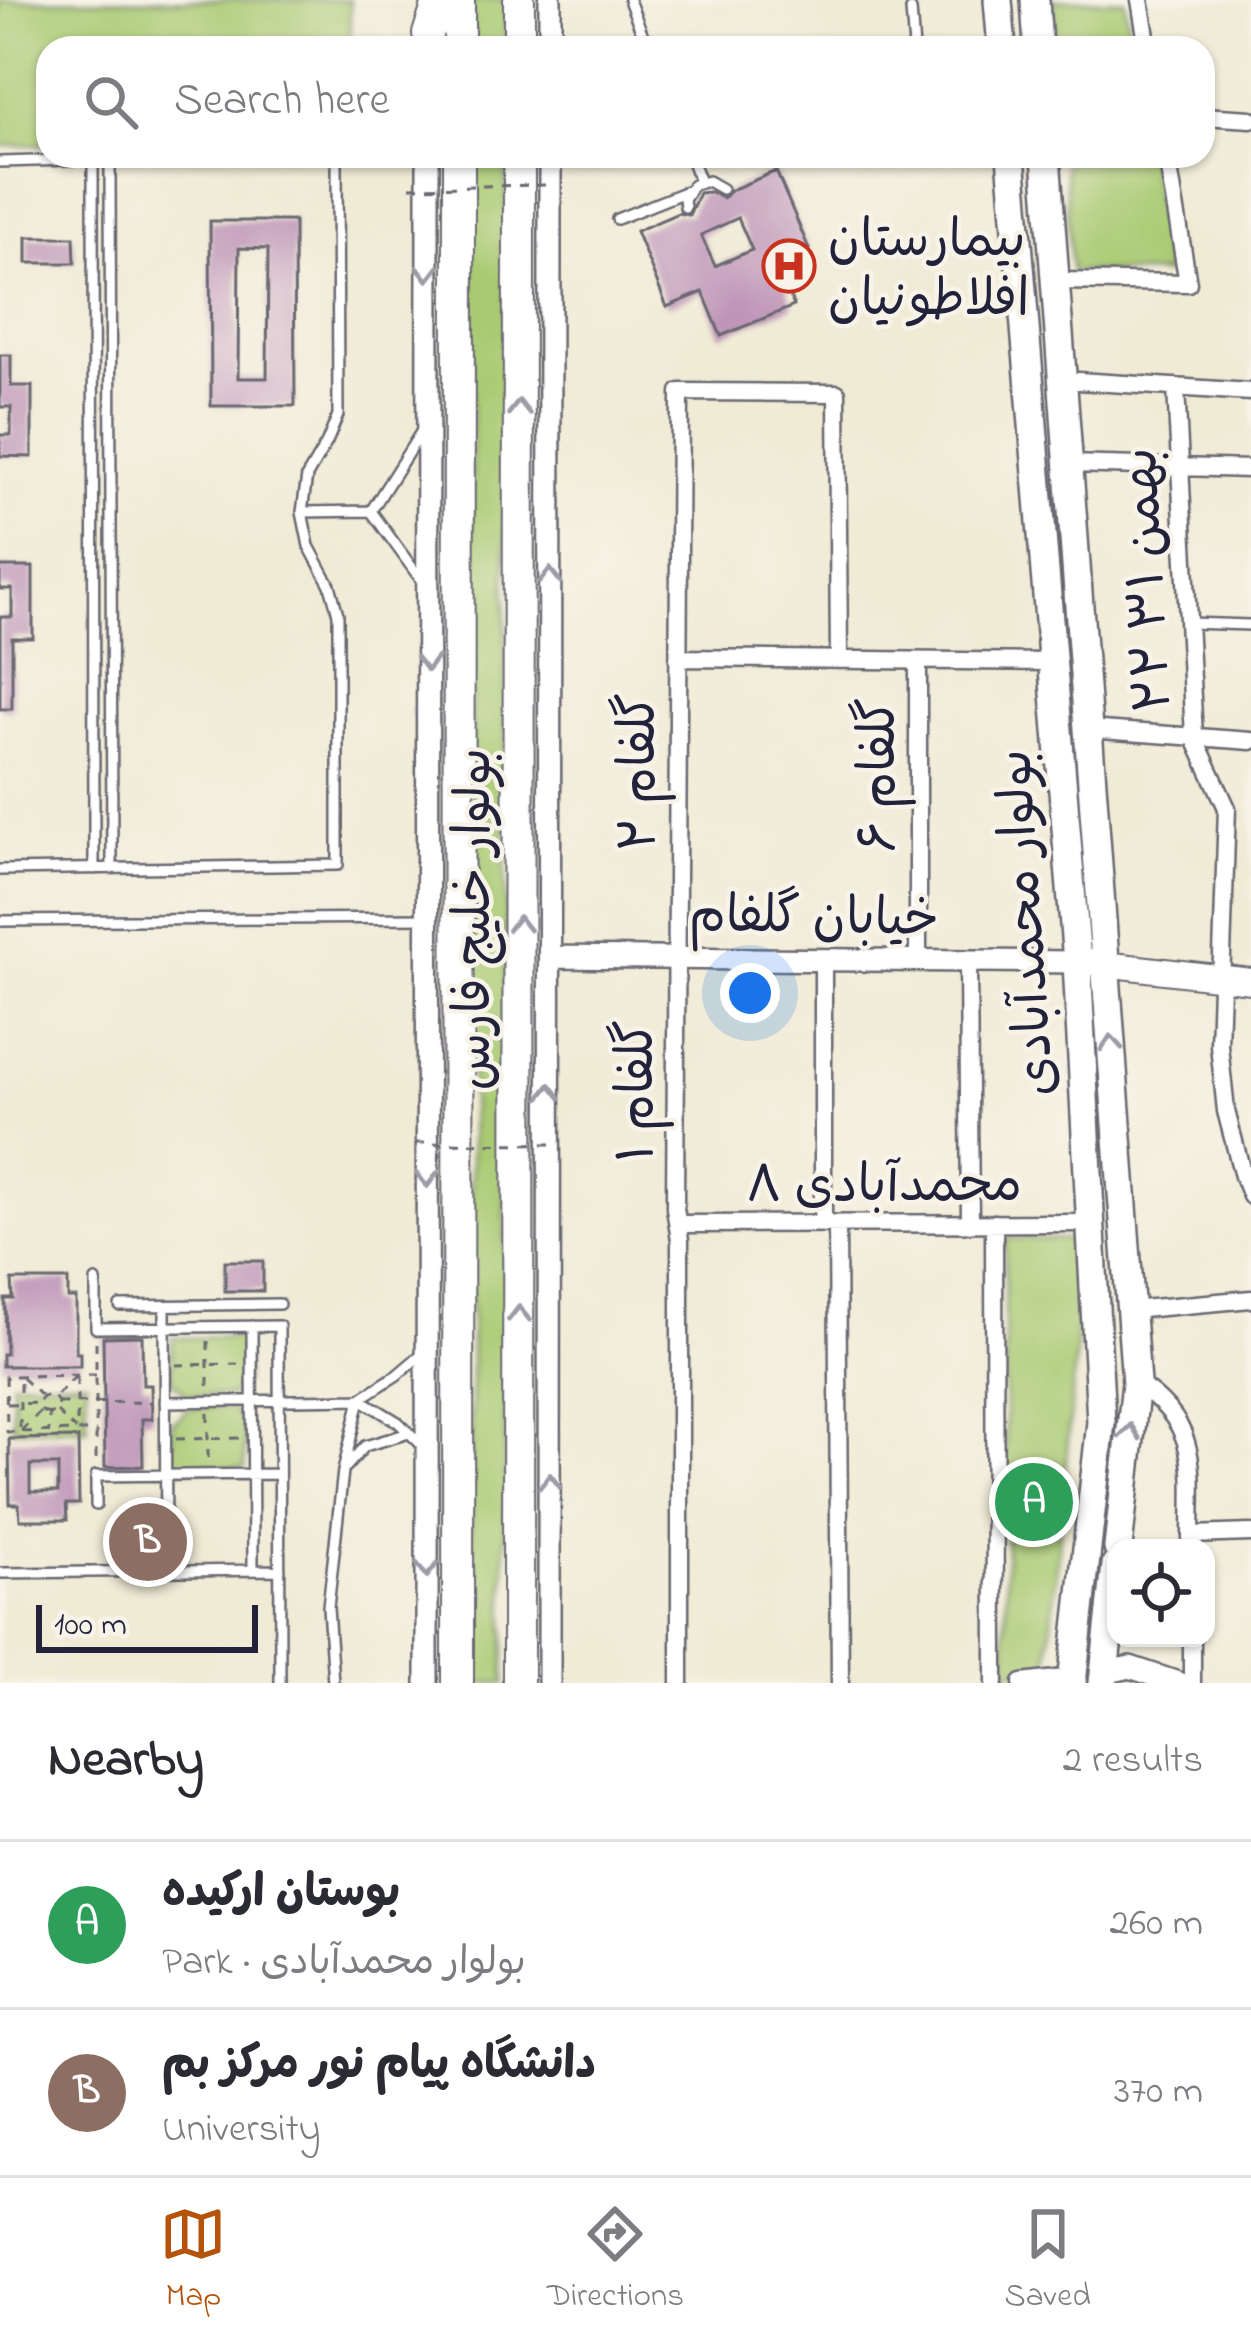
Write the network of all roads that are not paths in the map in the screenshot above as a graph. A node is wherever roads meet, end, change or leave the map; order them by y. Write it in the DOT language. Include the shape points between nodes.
graph roads {
  1 [pos="428,0"];
  2 [pos="439,0"];
  3 [pos="459,0"];
  4 [pos="519,0"];
  5 [pos="560,0"];
  6 [pos="629,0"];
  7 [pos="998,0"];
  8 [pos="1035,0"];
  9 [pos="1140,0"];
  10 [pos="550,1"];
  11 [pos="911,10"];
  12 [pos="428,36"];
  13 [pos="429,36"];
  14 [pos="459,36"];
  15 [pos="519,36"];
  16 [pos="550,36"];
  17 [pos="643,36"];
  18 [pos="913,36"];
  19 [pos="1001,36"];
  20 [pos="1037,36"];
  21 [pos="1146,36"];
  22 [pos="1215,116"];
  23 [pos="1251,118"];
  24 [pos="36,161"];
  25 [pos="0,162"];
  26 [pos="92,168"];
  27 [pos="110,168"];
  28 [pos="338,168"];
  29 [pos="428,168"];
  30 [pos="458,168"];
  31 [pos="535,168"];
  32 [pos="541,168"];
  33 [pos="695,168"];
  34 [pos="1012,168"];
  35 [pos="1047,168"];
  36 [pos="1169,168"];
  37 [pos="700,182"];
  38 [pos="722,189"];
  39 [pos="687,191"];
  40 [pos="685,207"];
  41 [pos="617,219"];
  42 [pos="1017,231"];
  43 [pos="1052,231"];
  44 [pos="1055,281"];
  45 [pos="1062,380"];
  46 [pos="1176,387"];
  47 [pos="1251,392"];
  48 [pos="428,422"];
  49 [pos="1068,464"];
  50 [pos="1180,467"];
  51 [pos="1251,469"];
  52 [pos="371,511"];
  53 [pos="302,512"];
  54 [pos="428,588"];
  55 [pos="1188,623"];
  56 [pos="1251,625"];
  57 [pos="678,658"];
  58 [pos="839,660"];
  59 [pos="918,661"];
  60 [pos="1052,662"];
  61 [pos="1088,730"];
  62 [pos="1194,737"];
  63 [pos="1251,741"];
  64 [pos="112,868"];
  65 [pos="94,869"];
  66 [pos="0,870"];
  67 [pos="427,918"];
  68 [pos="0,921"];
  69 [pos="550,957"];
  70 [pos="677,958"];
  71 [pos="823,959"];
  72 [pos="918,960"];
  73 [pos="968,961"];
  74 [pos="1091,963"];
  75 [pos="1222,978"];
  76 [pos="1251,982"];
  77 [pos="1251,1196"];
  78 [pos="994,1223"];
  79 [pos="1090,1223"];
  80 [pos="678,1224"];
  81 [pos="830,1224"];
  82 [pos="970,1224"];
  83 [pos="96,1281"];
  84 [pos="1251,1299"];
  85 [pos="279,1304"];
  86 [pos="120,1306"];
  87 [pos="165,1306"];
  88 [pos="1130,1310"];
  89 [pos="252,1326"];
  90 [pos="165,1328"];
  91 [pos="427,1350"];
  92 [pos="1136,1383"];
  93 [pos="279,1400"];
  94 [pos="360,1400"];
  95 [pos="252,1401"];
  96 [pos="165,1402"];
  97 [pos="410,1433"];
  98 [pos="427,1449"];
  99 [pos="343,1472"];
  100 [pos="252,1474"];
  101 [pos="279,1474"];
  102 [pos="166,1475"];
  103 [pos="96,1505"];
  104 [pos="1251,1532"];
  105 [pos="1119,1539"];
  106 [pos="1191,1539"];
  107 [pos="1204,1539"];
  108 [pos="253,1570"];
  109 [pos="280,1570"];
  110 [pos="166,1571"];
  111 [pos="0,1573"];
  112 [pos="1107,1647"];
  113 [pos="1192,1647"];
  114 [pos="1104,1678"];
  115 [pos="1072,1680"];
  116 [pos="280,1683"];
  117 [pos="333,1683"];
  118 [pos="427,1683"];
  119 [pos="458,1683"];
  120 [pos="518,1683"];
  121 [pos="549,1683"];
  122 [pos="680,1683"];
  123 [pos="839,1683"];
  124 [pos="995,1683"];
  125 [pos="1022,1683"];
  126 [pos="1178,1683"];
  127 [pos="1192,1683"];
  1 -- 12 [label="street"];
  2 -- 13 [label="highway"];
  3 -- 14 [label="highway"];
  4 -- 15 [label="highway"];
  5 -- 10 [label="street"];
  6 -- 17 [label="lane"];
  7 -- 19 [label="main road"];
  8 -- 20 [label="main road"];
  9 -- 21 [label="street"];
  10 -- 16 [label="street"];
  11 -- 18 [label="lane"];
  22 -- 23 [label="street"];
  24 -- 25 [label="lane"];
  26 -- 65 [label="lane"];
  27 -- 64 [label="lane"];
  28 -- 53 [label="lane" via="338,415 307,476"];
  29 -- 48 [label="street, one-way"];
  30 -- 119 [label="highway, بولوار خلیج فارس"];
  120 -- 31 [label="highway, بولوار خلیج فارس, one-way"];
  69 -- 32 [label="street, one-way" via="550,185"];
  33 -- 37 [label="lane"];
  34 -- 42 [label="main road, بولوار محمدآبادی"];
  35 -- 43 [label="main road, بولوار محمدآبادی"];
  36 -- 44 [label="street" via="1188,284"];
  37 -- 38 [label="lane"];
  37 -- 39 [label="lane"];
  39 -- 40 [label="lane"];
  39 -- 41 [label="lane"];
  42 -- 43 [label="main road"];
  42 -- 60 [label="main road, بولوار محمدآبادی"];
  43 -- 44 [label="main road, بولوار محمدآبادی"];
  44 -- 45 [label="main road, بولوار محمدآبادی"];
  45 -- 46 [label="street"];
  45 -- 49 [label="main road, بولوار محمدآبادی"];
  46 -- 47 [label="street"];
  46 -- 50 [label="street, ۲۲ بهمن ۳۱"];
  48 -- 52 [label="lane"];
  48 -- 54 [label="street"];
  49 -- 50 [label="street"];
  49 -- 61 [label="main road, بولوار محمدآبادی"];
  50 -- 51 [label="street"];
  50 -- 55 [label="street, ۲۲ بهمن ۳۱"];
  52 -- 53 [label="lane"];
  52 -- 54 [label="lane"];
  53 -- 64 [label="lane" via="338,614 338,865"];
  54 -- 67 [label="street, one-way"];
  55 -- 56 [label="lane"];
  55 -- 62 [label="street, ۲۲ بهمن ۳۱"];
  57 -- 58 [label="street"];
  57 -- 58 [label="street, گلفام ۲" via="680,392 836,393"];
  57 -- 70 [label="street, گلفام ۲"];
  58 -- 59 [label="street"];
  59 -- 60 [label="street"];
  59 -- 72 [label="street, گلفام ۶"];
  60 -- 74 [label="main road, بولوار محمدآبادی"];
  61 -- 62 [label="street"];
  61 -- 74 [label="main road, بولوار محمدآبادی"];
  62 -- 63 [label="street"];
  62 -- 75 [label="street, ۲۲ بهمن ۳۱" via="1227,808"];
  64 -- 65 [label="lane"];
  65 -- 66 [label="lane"];
  67 -- 68 [label="lane"];
  67 -- 91 [label="street, one-way"];
  69 -- 70 [label="street, خیابان گلفام"];
  121 -- 69 [label="street, one-way"];
  70 -- 71 [label="street, خیابان گلفام"];
  70 -- 80 [label="street, گلفام ۱"];
  71 -- 72 [label="street, خیابان گلفام"];
  71 -- 81 [label="street"];
  72 -- 73 [label="street, خیابان گلفام"];
  73 -- 74 [label="street, خیابان گلفام"];
  73 -- 82 [label="street"];
  74 -- 75 [label="main road"];
  74 -- 79 [label="main road, بولوار محمدآبادی"];
  88 -- 74 [label="main road, بولوار محمدآبادی, one-way"];
  75 -- 76 [label="main road"];
  75 -- 77 [label="street, ۲۲ بهمن ۳۱" via="1226,1111"];
  78 -- 79 [label="street, محمدآبادی ۸"];
  78 -- 82 [label="street, محمدآبادی ۸"];
  78 -- 124 [label="street"];
  79 -- 115 [label="main road, بولوار محمدآبادی" via="1100,1422"];
  80 -- 81 [label="street, محمدآبادی ۸"];
  80 -- 122 [label="street, گلفام ۱"];
  81 -- 82 [label="street, محمدآبادی ۸"];
  81 -- 123 [label="street"];
  83 -- 90 [label="lane" via="96,1328"];
  84 -- 88 [label="street"];
  85 -- 87 [label="lane"];
  86 -- 87 [label="lane"];
  87 -- 90 [label="lane"];
  88 -- 92 [label="main road, بولوار محمدآبادی"];
  89 -- 90 [label="lane"];
  89 -- 93 [label="lane" via="279,1326"];
  89 -- 95 [label="lane"];
  90 -- 96 [label="lane"];
  91 -- 94 [label="lane"];
  91 -- 98 [label="street"];
  105 -- 92 [label="main road, بولوار محمدآبادی, one-way"];
  92 -- 106 [label="street" via="1159,1397 1183,1429"];
  93 -- 94 [label="lane"];
  93 -- 95 [label="lane"];
  93 -- 101 [label="lane"];
  94 -- 97 [label="lane"];
  94 -- 99 [label="lane"];
  95 -- 96 [label="lane"];
  95 -- 100 [label="lane"];
  96 -- 102 [label="lane"];
  97 -- 98 [label="lane"];
  97 -- 99 [label="lane" via="365,1446"];
  98 -- 118 [label="street, one-way"];
  99 -- 117 [label="lane" via="328,1606"];
  100 -- 101 [label="lane"];
  100 -- 102 [label="lane"];
  100 -- 108 [label="lane"];
  101 -- 109 [label="lane"];
  102 -- 103 [label="lane" via="96,1476"];
  102 -- 110 [label="lane"];
  104 -- 107 [label="street"];
  108 -- 109 [label="lane"];
  108 -- 110 [label="lane"];
  109 -- 116 [label="lane"];
  110 -- 111 [label="lane"];
  112 -- 114 [label="main road"];
  113 -- 127 [label="street"];
  114 -- 115 [label="main road"];
  114 -- 126 [label="street" via="1130,1667"];
  115 -- 125 [label="street"];
}
